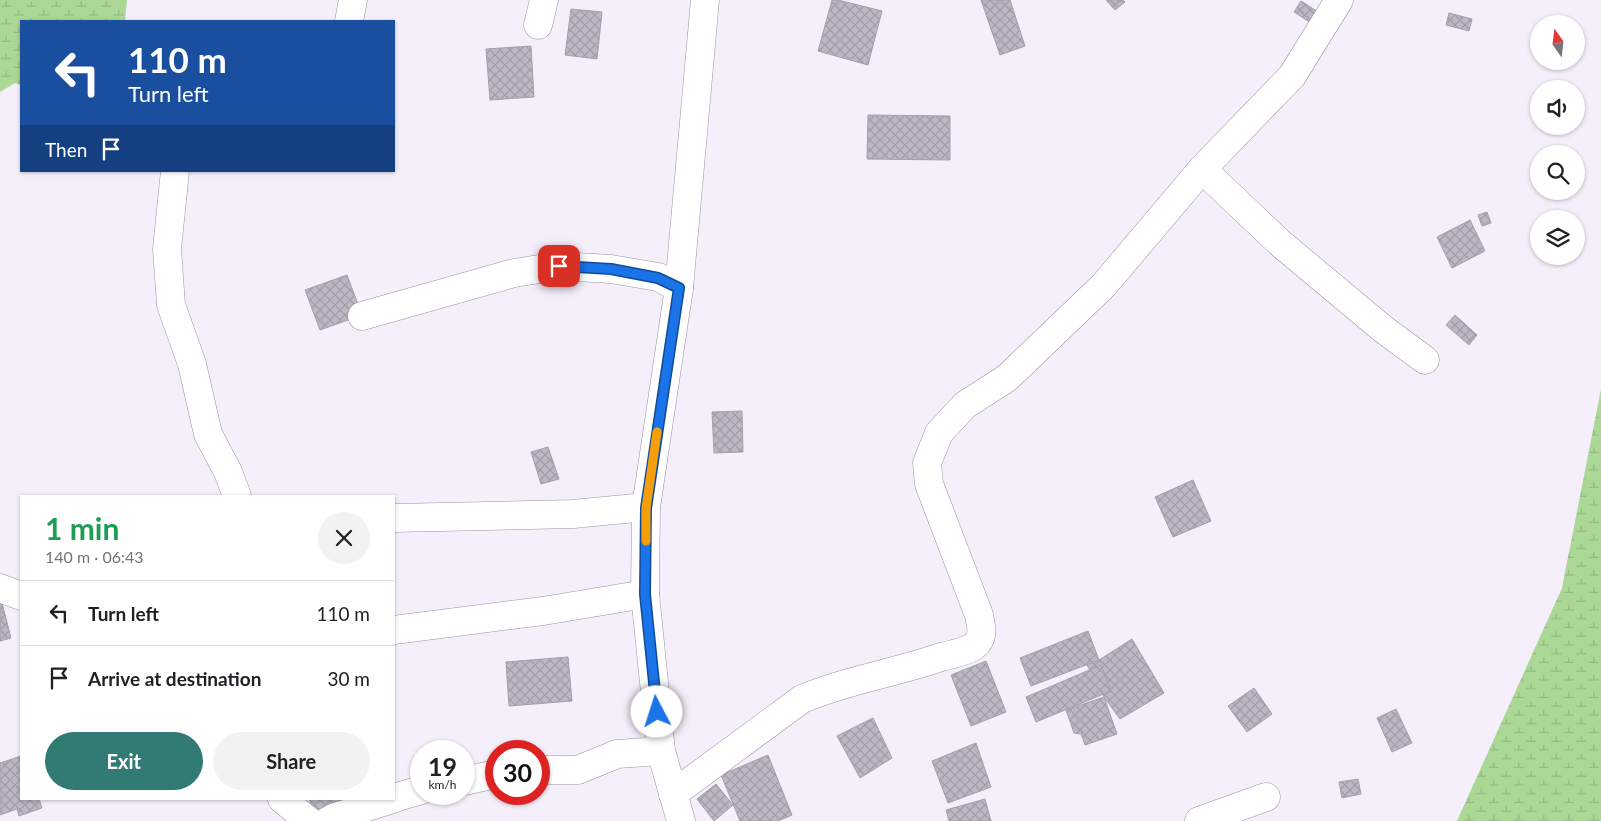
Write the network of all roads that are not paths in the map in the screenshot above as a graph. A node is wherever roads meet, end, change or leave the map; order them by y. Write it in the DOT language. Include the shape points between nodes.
graph roads {
  1 [pos="353,0"];
  2 [pos="705,0"];
  3 [pos="1339,0"];
  4 [pos="349,20"];
  5 [pos="1202,169"];
  6 [pos="174,172"];
  7 [pos="679,288"];
  8 [pos="362,316"];
  9 [pos="1424,360"];
  10 [pos="237,495"];
  11 [pos="646,508"];
  12 [pos="395,518"];
  13 [pos="0,588"];
  14 [pos="645,594"];
  15 [pos="20,596"];
  16 [pos="395,630"];
  17 [pos="660,751"];
  18 [pos="550,770"];
  19 [pos="410,794"];
  20 [pos="673,794"];
  21 [pos="1266,797"];
  22 [pos="395,798"];
  23 [pos="283,800"];
  24 [pos="390,800"];
  25 [pos="309,821"];
  26 [pos="328,821"];
  27 [pos="681,821"];
  28 [pos="1199,821"];
  1 -- 4 [label="street"];
  2 -- 7 [label="street"];
  3 -- 5 [label="street" via="1292,76"];
  5 -- 9 [label="street" via="1280,243"];
  5 -- 20 [label="street" via="1104,285 1007,378 965,405 939,433 927,463 929,484 979,615 981,638 974,647 802,699"];
  6 -- 10 [label="street" via="167,249 171,305 192,364 208,434"];
  7 -- 8 [label="street" via="658,278 611,269 559,266 514,273"];
  7 -- 11 [label="street"];
  11 -- 12 [label="street" via="573,514"];
  11 -- 14 [label="street"];
  13 -- 15 [label="street"];
  14 -- 16 [label="street"];
  14 -- 17 [label="street"];
  17 -- 18 [label="street" via="617,754 578,770"];
  17 -- 20 [label="street"];
  19 -- 22 [label="street"];
  20 -- 27 [label="street"];
  21 -- 28 [label="street"];
  23 -- 25 [label="street"];
  24 -- 26 [label="street"];
}
